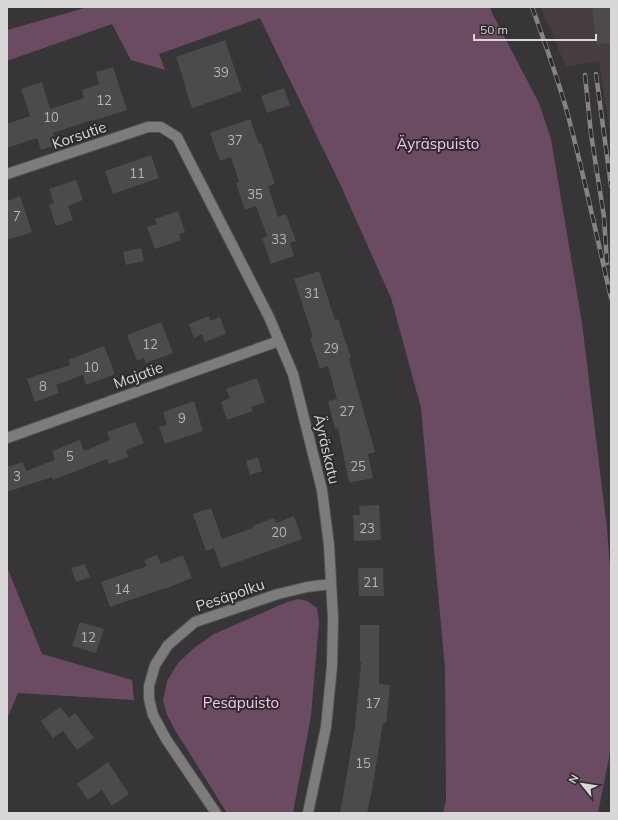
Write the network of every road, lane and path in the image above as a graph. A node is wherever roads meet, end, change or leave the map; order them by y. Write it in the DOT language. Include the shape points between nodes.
graph roads {
  1 [pos="161,127"];
  2 [pos="7,174"];
  3 [pos="279,341"];
  4 [pos="7,438"];
  5 [pos="331,584"];
  6 [pos="216,813"];
  7 [pos="308,813"];
  1 -- 2 [label="street, Korsutie" via="148,127"];
  1 -- 3 [label="street, Äyräskatu" via="177,137"];
  3 -- 4 [label="street, Majatie"];
  3 -- 5 [label="street, Äyräskatu" via="293,374 322,490"];
  5 -- 6 [label="street, Pesäpolku" via="278,594 195,622 168,645 155,665 149,686 153,715 166,739"];
  5 -- 7 [label="street, Äyräskatu" via="332,666 326,727"];
}
